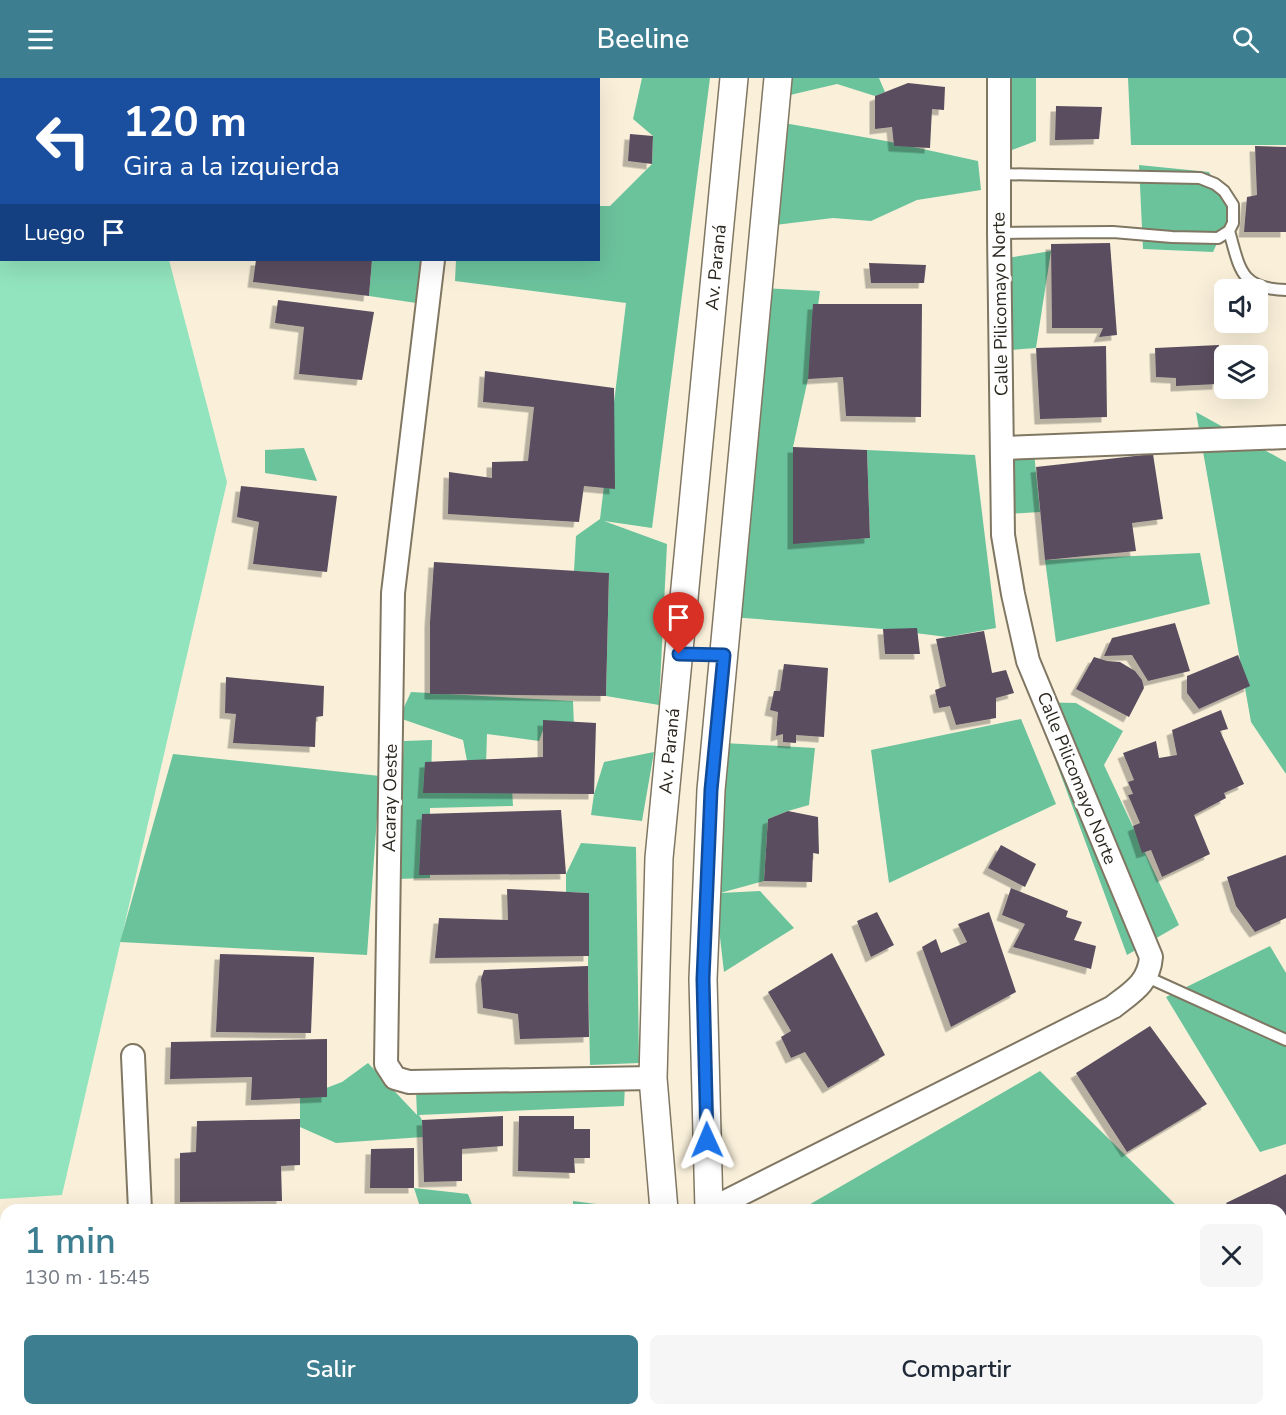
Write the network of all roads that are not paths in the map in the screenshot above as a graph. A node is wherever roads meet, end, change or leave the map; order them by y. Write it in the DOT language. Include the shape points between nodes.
graph roads {
  1 [pos="734,78"];
  2 [pos="778,78"];
  3 [pos="999,78"];
  4 [pos="998,174"];
  5 [pos="1228,231"];
  6 [pos="999,233"];
  7 [pos="433,261"];
  8 [pos="1286,290"];
  9 [pos="1286,437"];
  10 [pos="1003,448"];
  11 [pos="679,654"];
  12 [pos="724,655"];
  13 [pos="1147,977"];
  14 [pos="1286,1040"];
  15 [pos="133,1056"];
  16 [pos="653,1078"];
  17 [pos="140,1204"];
  18 [pos="664,1204"];
  19 [pos="709,1204"];
  20 [pos="721,1204"];
  1 -- 11 [label="street, Av. Paraná"];
  2 -- 12 [label="street"];
  3 -- 4 [label="street, Calle Pilicomayo Norte"];
  4 -- 5 [label="lane" via="1200,178 1224,191 1233,205 1233,223"];
  4 -- 6 [label="street, Calle Pilicomayo Norte"];
  5 -- 6 [label="lane" via="1218,238 1113,232"];
  5 -- 8 [label="lane" via="1240,272 1270,290"];
  6 -- 10 [label="street, Calle Pilicomayo Norte"];
  7 -- 16 [label="street, Acaray Oeste" via="393,592 386,1064 395,1078 409,1082"];
  9 -- 10 [label="street"];
  10 -- 13 [label="street, Calle Pilicomayo Norte" via="1004,535 1028,661 1151,957"];
  11 -- 12 [label="street"];
  11 -- 16 [label="street, Av. Paraná" via="659,858"];
  12 -- 19 [label="street" via="711,790 703,979"];
  13 -- 14 [label="lane"];
  13 -- 20 [label="street" via="1113,1007"];
  15 -- 17 [label="street"];
  16 -- 18 [label="street, Av. Paraná"];
}
